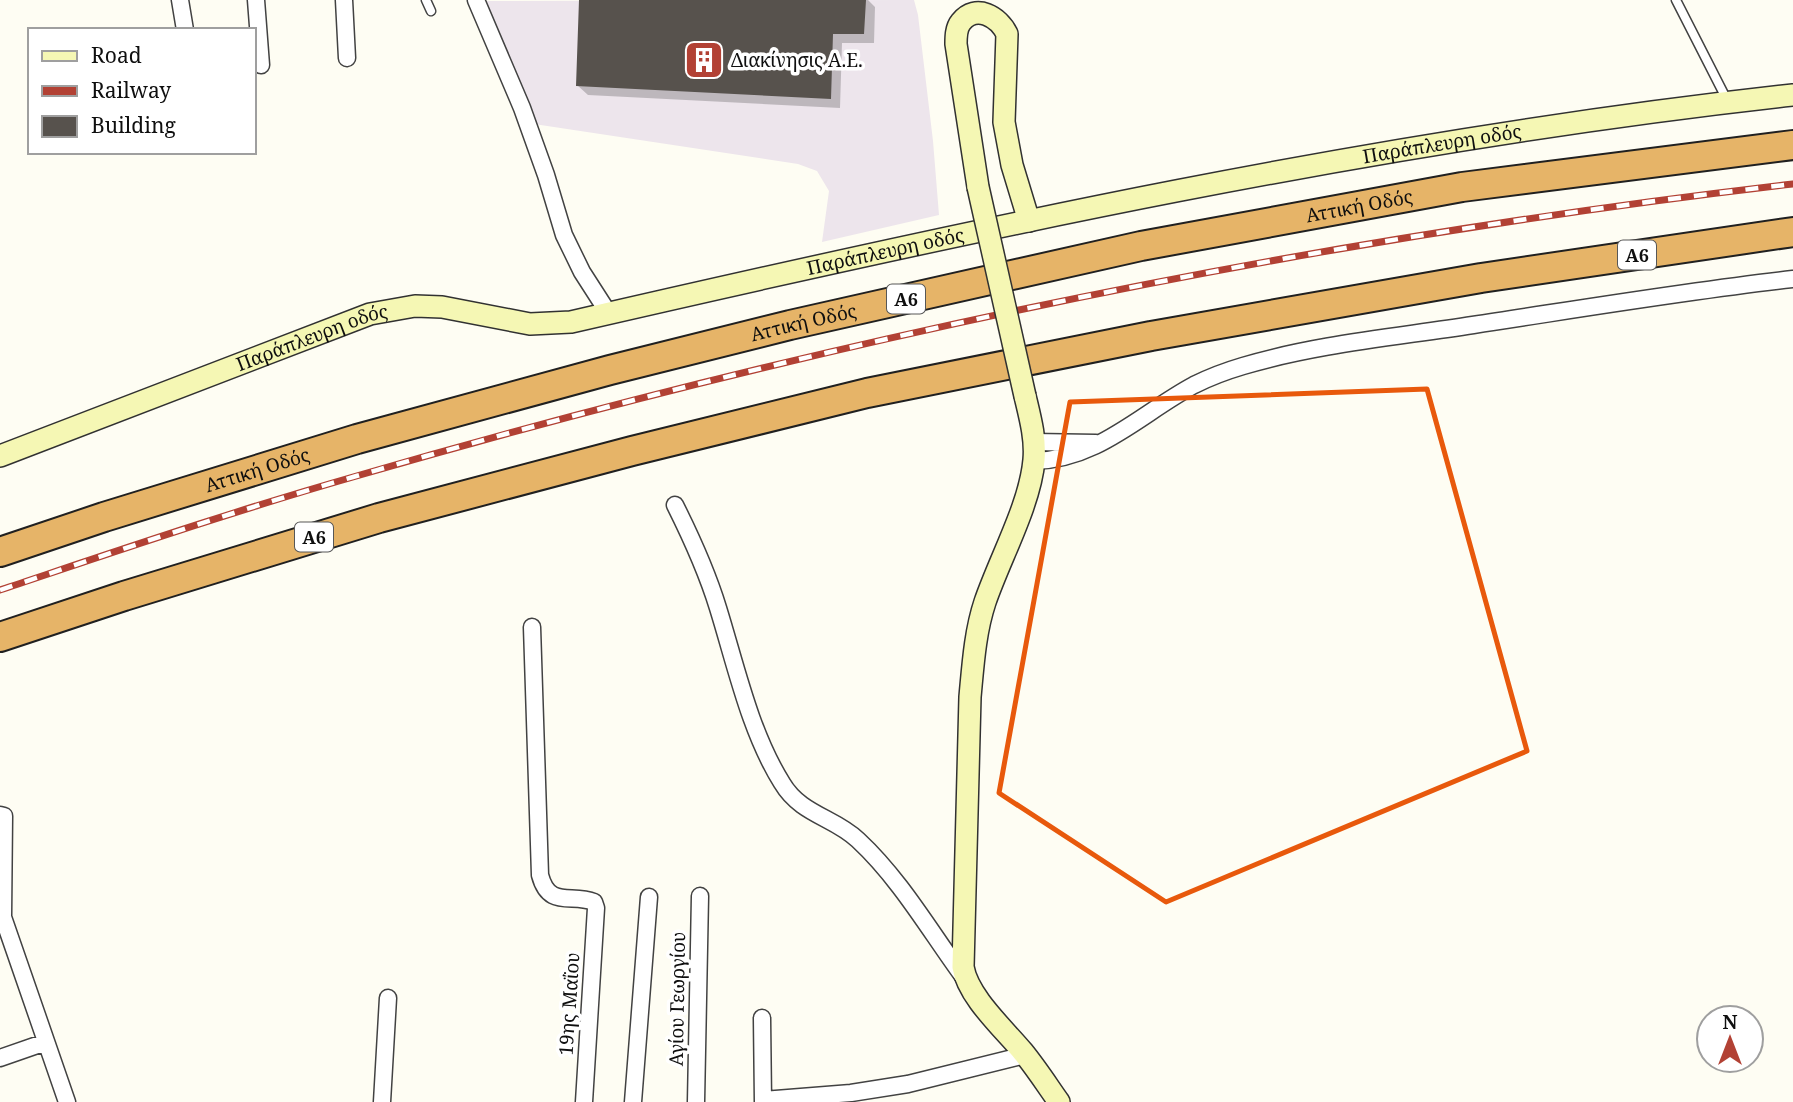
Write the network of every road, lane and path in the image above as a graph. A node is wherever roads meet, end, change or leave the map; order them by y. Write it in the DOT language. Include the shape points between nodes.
graph roads {
  1 [pos="180,0"];
  2 [pos="257,0"];
  3 [pos="344,0"];
  4 [pos="426,0"];
  5 [pos="476,0"];
  6 [pos="1676,0"];
  7 [pos="431,11"];
  8 [pos="185,28"];
  9 [pos="347,58"];
  10 [pos="261,65"];
  11 [pos="1793,94"];
  12 [pos="1728,102"];
  13 [pos="1793,145"];
  14 [pos="1029,220"];
  15 [pos="1793,232"];
  16 [pos="1793,279"];
  17 [pos="609,314"];
  18 [pos="1034,451"];
  19 [pos="0,456"];
  20 [pos="675,505"];
  21 [pos="0,552"];
  22 [pos="532,627"];
  23 [pos="0,638"];
  24 [pos="0,815"];
  25 [pos="700,896"];
  26 [pos="649,897"];
  27 [pos="16,957"];
  28 [pos="0,962"];
  29 [pos="965,979"];
  30 [pos="388,998"];
  31 [pos="761,1018"];
  32 [pos="46,1042"];
  33 [pos="1025,1055"];
  34 [pos="0,1058"];
  35 [pos="763,1101"];
  36 [pos="66,1102"];
  37 [pos="382,1102"];
  38 [pos="584,1102"];
  39 [pos="633,1102"];
  40 [pos="696,1102"];
  41 [pos="1059,1102"];
  1 -- 8 [label="street"];
  2 -- 10 [label="street"];
  3 -- 9 [label="street"];
  4 -- 7 [label="lane"];
  5 -- 17 [label="street" via="522,108 564,235"];
  6 -- 12 [label="lane"];
  11 -- 12 [label="street, Παράπλευρη οδός"];
  12 -- 14 [label="street, Παράπλευρη οδός" via="1444,143"];
  13 -- 21 [label="highway, Αττική Οδός / Α6" via="1462,187 1141,246 817,319 356,439"];
  14 -- 17 [label="street, Παράπλευρη οδός"];
  14 -- 18 [label="street, bridge" via="1004,122 1007,34 994,16 971,15 961,20 956,44 978,187"];
  15 -- 23 [label="highway, Α6" via="1481,278 1151,336 867,393 379,518"];
  16 -- 18 [label="street" via="1371,340 1246,365 1192,386 1098,443"];
  17 -- 19 [label="street, Παράπλευρη οδός" via="571,323 530,324 442,307 415,306 370,314"];
  18 -- 29 [label="street" via="1023,502 984,603 974,653 967,771"];
  20 -- 29 [label="street" via="703,565 766,754 783,786 808,810 857,838 915,907"];
  22 -- 38 [label="street, 19ης Μαΐου" via="540,875 552,895 586,899 596,908"];
  24 -- 27 [label="street" via="4,816 3,917"];
  25 -- 40 [label="street, Αγίου Γεωργίου"];
  26 -- 39 [label="street"];
  27 -- 28 [label="street"];
  27 -- 32 [label="street"];
  29 -- 33 [label="street"];
  30 -- 37 [label="street"];
  31 -- 35 [label="street"];
  32 -- 34 [label="street"];
  32 -- 36 [label="street"];
  33 -- 35 [label="street" via="897,1086"];
  33 -- 41 [label="street"];
}
